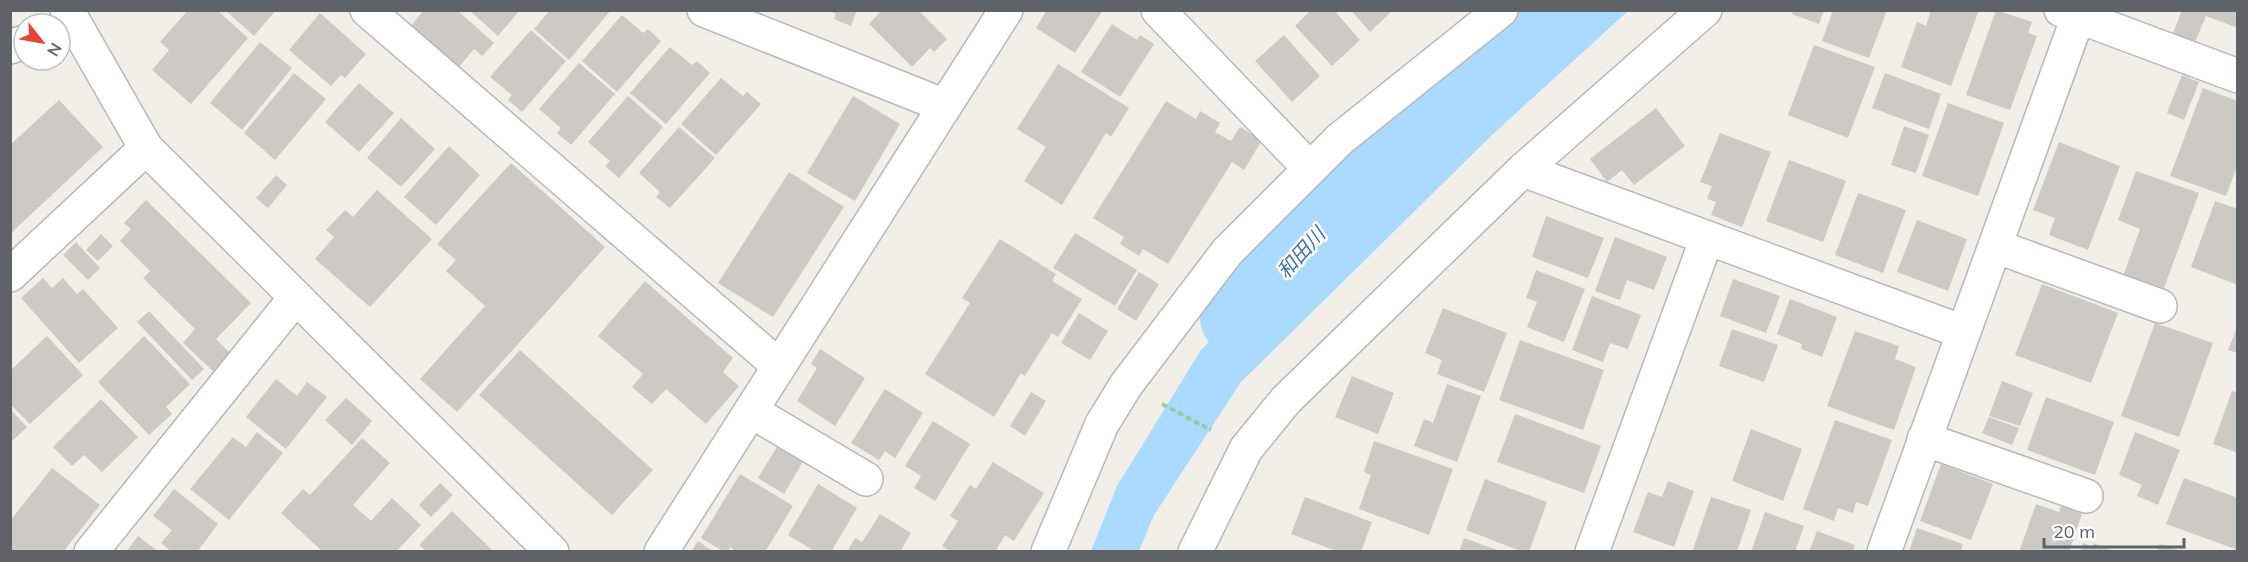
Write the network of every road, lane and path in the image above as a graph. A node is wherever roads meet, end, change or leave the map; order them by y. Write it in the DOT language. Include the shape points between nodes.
graph roads {
  1 [pos="367,10"];
  2 [pos="704,10"];
  3 [pos="1006,10"];
  4 [pos="1158,10"];
  5 [pos="1501,10"];
  6 [pos="1705,10"];
  7 [pos="2070,14"];
  8 [pos="72,28"];
  9 [pos="2238,76"];
  10 [pos="945,106"];
  11 [pos="146,148"];
  12 [pos="1310,169"];
  13 [pos="1523,171"];
  14 [pos="1707,238"];
  15 [pos="1995,246"];
  16 [pos="10,275"];
  17 [pos="296,297"];
  18 [pos="2160,306"];
  19 [pos="1963,332"];
  20 [pos="779,366"];
  21 [pos="1126,385"];
  22 [pos="751,411"];
  23 [pos="1924,439"];
  24 [pos="1246,449"];
  25 [pos="866,479"];
  26 [pos="2086,496"];
  27 [pos="92,552"];
  28 [pos="552,552"];
  29 [pos="661,552"];
  30 [pos="1048,552"];
  31 [pos="1195,552"];
  32 [pos="1592,552"];
  33 [pos="1884,552"];
  1 -- 20 [label="street"];
  2 -- 10 [label="street"];
  3 -- 10 [label="street"];
  4 -- 12 [label="street"];
  5 -- 12 [label="street" via="1340,139"];
  6 -- 13 [label="street"];
  7 -- 9 [label="street"];
  7 -- 15 [label="street"];
  8 -- 11 [label="street"];
  10 -- 20 [label="street"];
  11 -- 16 [label="street"];
  11 -- 17 [label="street"];
  12 -- 21 [label="street" via="1227,252"];
  13 -- 14 [label="street"];
  13 -- 24 [label="street" via="1286,400"];
  14 -- 19 [label="street"];
  14 -- 32 [label="street"];
  15 -- 18 [label="street"];
  15 -- 19 [label="street"];
  17 -- 27 [label="street"];
  17 -- 28 [label="street"];
  19 -- 23 [label="street"];
  20 -- 22 [label="street"];
  21 -- 24 [label="path"];
  21 -- 30 [label="street" via="1102,424"];
  22 -- 25 [label="street"];
  22 -- 29 [label="street"];
  23 -- 26 [label="street"];
  23 -- 33 [label="street"];
  24 -- 31 [label="street"];
}
